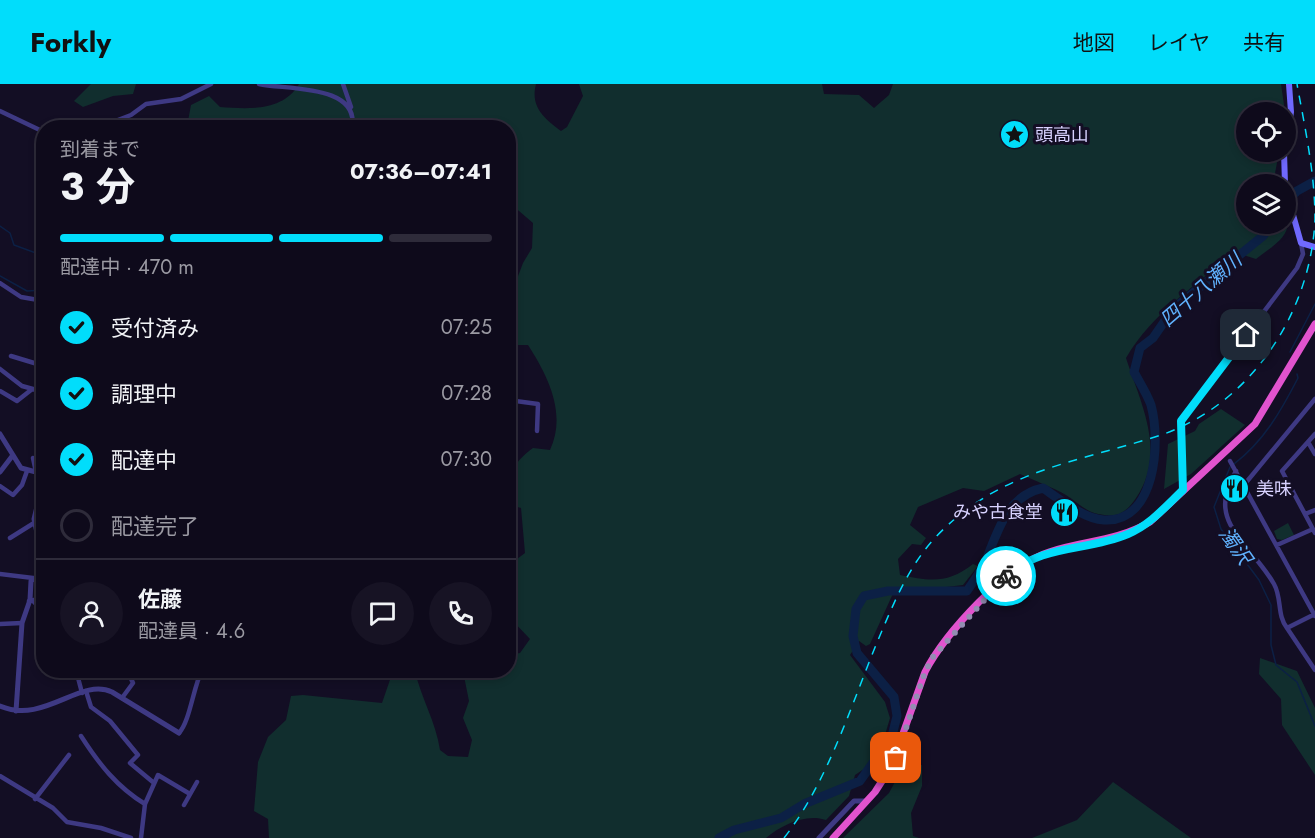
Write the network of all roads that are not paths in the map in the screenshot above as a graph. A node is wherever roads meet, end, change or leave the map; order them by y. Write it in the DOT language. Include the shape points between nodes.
graph roads {
  1 [pos="211,84"];
  2 [pos="259,84"];
  3 [pos="344,84"];
  4 [pos="1289,84"];
  5 [pos="1290,102"];
  6 [pos="351,110"];
  7 [pos="0,111"];
  8 [pos="118,120"];
  9 [pos="352,120"];
  10 [pos="36,128"];
  11 [pos="1296,225"];
  12 [pos="1301,243"];
  13 [pos="1315,247"];
  14 [pos="0,283"];
  15 [pos="36,300"];
  16 [pos="1315,324"];
  17 [pos="11,356"];
  18 [pos="36,364"];
  19 [pos="1,368"];
  20 [pos="31,390"];
  21 [pos="0,391"];
  22 [pos="36,391"];
  23 [pos="1315,399"];
  24 [pos="516,401"];
  25 [pos="537,431"];
  26 [pos="0,434"];
  27 [pos="1315,434"];
  28 [pos="1308,442"];
  29 [pos="1315,454"];
  30 [pos="13,455"];
  31 [pos="33,458"];
  32 [pos="1230,461"];
  33 [pos="1235,469"];
  34 [pos="27,471"];
  35 [pos="0,472"];
  36 [pos="36,472"];
  37 [pos="1244,485"];
  38 [pos="0,486"];
  39 [pos="1183,490"];
  40 [pos="36,505"];
  41 [pos="1315,510"];
  42 [pos="1305,514"];
  43 [pos="34,523"];
  44 [pos="36,531"];
  45 [pos="1314,531"];
  46 [pos="10,538"];
  47 [pos="1277,545"];
  48 [pos="0,574"];
  49 [pos="36,576"];
  50 [pos="33,578"];
  51 [pos="36,600"];
  52 [pos="31,601"];
  53 [pos="36,605"];
  54 [pos="1315,615"];
  55 [pos="22,623"];
  56 [pos="0,624"];
  57 [pos="1287,628"];
  58 [pos="1315,670"];
  59 [pos="79,678"];
  60 [pos="131,678"];
  61 [pos="199,678"];
  62 [pos="84,692"];
  63 [pos="122,698"];
  64 [pos="0,706"];
  65 [pos="16,711"];
  66 [pos="179,732"];
  67 [pos="81,736"];
  68 [pos="69,755"];
  69 [pos="0,776"];
  70 [pos="197,782"];
  71 [pos="154,783"];
  72 [pos="190,794"];
  73 [pos="35,799"];
  74 [pos="867,801"];
  75 [pos="145,804"];
  76 [pos="184,805"];
  77 [pos="131,838"];
  78 [pos="141,838"];
  79 [pos="819,838"];
  80 [pos="832,838"];
  1 -- 8 [label="street" via="181,99 146,104"];
  2 -- 6 [label="street" via="325,90 343,100"];
  3 -- 6 [label="street"];
  4 -- 5 [label="main road"];
  6 -- 9 [label="street"];
  7 -- 10 [label="street"];
  11 -- 12 [label="main road"];
  12 -- 13 [label="main road"];
  12 -- 39 [label="street" via="1303,254 1297,268 1181,421"];
  14 -- 15 [label="street" via="21,297"];
  16 -- 39 [label="highway" via="1255,423"];
  17 -- 18 [label="street"];
  19 -- 20 [label="street"];
  20 -- 21 [label="street" via="17,401"];
  20 -- 22 [label="street"];
  23 -- 37 [label="street"];
  24 -- 25 [label="street" via="538,404"];
  26 -- 30 [label="street"];
  27 -- 28 [label="street"];
  28 -- 29 [label="street"];
  28 -- 42 [label="street" via="1282,471"];
  30 -- 34 [label="street"];
  30 -- 35 [label="street"];
  31 -- 36 [label="street"];
  32 -- 33 [label="street"];
  33 -- 37 [label="street"];
  33 -- 57 [label="street" via="1224,493 1226,516 1274,584 1282,622"];
  34 -- 36 [label="street"];
  34 -- 38 [label="street" via="13,495"];
  37 -- 47 [label="street"];
  39 -- 74 [label="highway" via="1150,522 1130,533 1046,553 1018,567 997,585 933,657 896,758"];
  40 -- 43 [label="street"];
  41 -- 42 [label="street"];
  42 -- 45 [label="street"];
  43 -- 44 [label="street"];
  43 -- 46 [label="street"];
  45 -- 47 [label="street"];
  47 -- 54 [label="street"];
  48 -- 50 [label="street"];
  49 -- 50 [label="street"];
  50 -- 52 [label="street"];
  51 -- 52 [label="street"];
  52 -- 53 [label="street"];
  52 -- 55 [label="street"];
  54 -- 57 [label="street"];
  55 -- 56 [label="street"];
  55 -- 65 [label="street"];
  57 -- 58 [label="street"];
  59 -- 62 [label="street"];
  60 -- 63 [label="street" via="133,683"];
  61 -- 66 [label="street" via="186,723"];
  62 -- 63 [label="street" via="105,688"];
  62 -- 65 [label="street" via="32,711"];
  62 -- 71 [label="street" via="92,707 110,721 138,755 130,763"];
  63 -- 66 [label="street"];
  64 -- 65 [label="street"];
  67 -- 75 [label="street" via="111,777"];
  68 -- 73 [label="street"];
  69 -- 73 [label="street"];
  70 -- 72 [label="street"];
  71 -- 72 [label="street" via="158,775"];
  71 -- 75 [label="street"];
  72 -- 76 [label="street"];
  73 -- 77 [label="street" via="57,811 67,822"];
  74 -- 79 [label="street" via="854,801"];
  74 -- 80 [label="highway"];
  75 -- 78 [label="street"];
}
